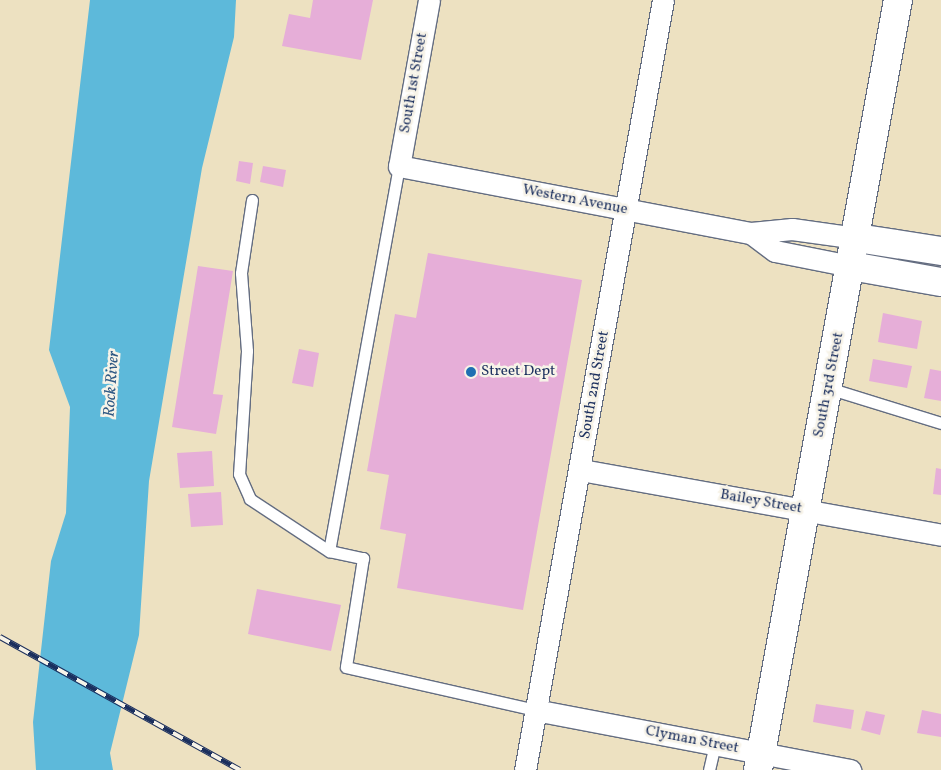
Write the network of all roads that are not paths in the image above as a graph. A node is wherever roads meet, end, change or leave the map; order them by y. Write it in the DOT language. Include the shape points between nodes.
graph roads {
  1 [pos="429,0"];
  2 [pos="663,0"];
  3 [pos="898,0"];
  4 [pos="399,166"];
  5 [pos="252,200"];
  6 [pos="624,210"];
  7 [pos="751,233"];
  8 [pos="857,238"];
  9 [pos="941,251"];
  10 [pos="851,266"];
  11 [pos="941,282"];
  12 [pos="828,388"];
  13 [pos="941,423"];
  14 [pos="581,470"];
  15 [pos="805,510"];
  16 [pos="941,536"];
  17 [pos="329,551"];
  18 [pos="535,710"];
  19 [pos="715,744"];
  20 [pos="759,762"];
  21 [pos="525,770"];
  22 [pos="709,770"];
  23 [pos="850,770"];
  1 -- 4 [label="street, South 1st Street"];
  2 -- 6 [label="street, South 2nd Street"];
  3 -- 8 [label="street, South 3rd Street"];
  4 -- 6 [label="street, Western Avenue"];
  4 -- 17 [label="lane"];
  5 -- 17 [label="lane" via="241,273 247,352 239,474 250,499"];
  6 -- 7 [label="street, Western Avenue"];
  6 -- 14 [label="street, South 2nd Street"];
  7 -- 8 [label="street, Western Avenue" via="792,229"];
  7 -- 10 [label="street, Western Avenue" via="775,251"];
  8 -- 9 [label="street, Western Avenue"];
  8 -- 10 [label="street, South 3rd Street"];
  10 -- 11 [label="street, Western Avenue"];
  10 -- 12 [label="street, South 3rd Street"];
  12 -- 13 [label="lane"];
  12 -- 15 [label="street, South 3rd Street"];
  14 -- 15 [label="street, Bailey Street"];
  14 -- 18 [label="street, South 2nd Street"];
  15 -- 16 [label="street, Bailey Street"];
  15 -- 20 [label="street, South 3rd Street"];
  17 -- 18 [label="lane" via="363,558 346,668"];
  18 -- 19 [label="street, Clyman Street"];
  18 -- 21 [label="street, South 2nd Street"];
  19 -- 20 [label="street, Clyman Street"];
  19 -- 22 [label="lane"];
  20 -- 23 [label="street, Clyman Street"];
}
